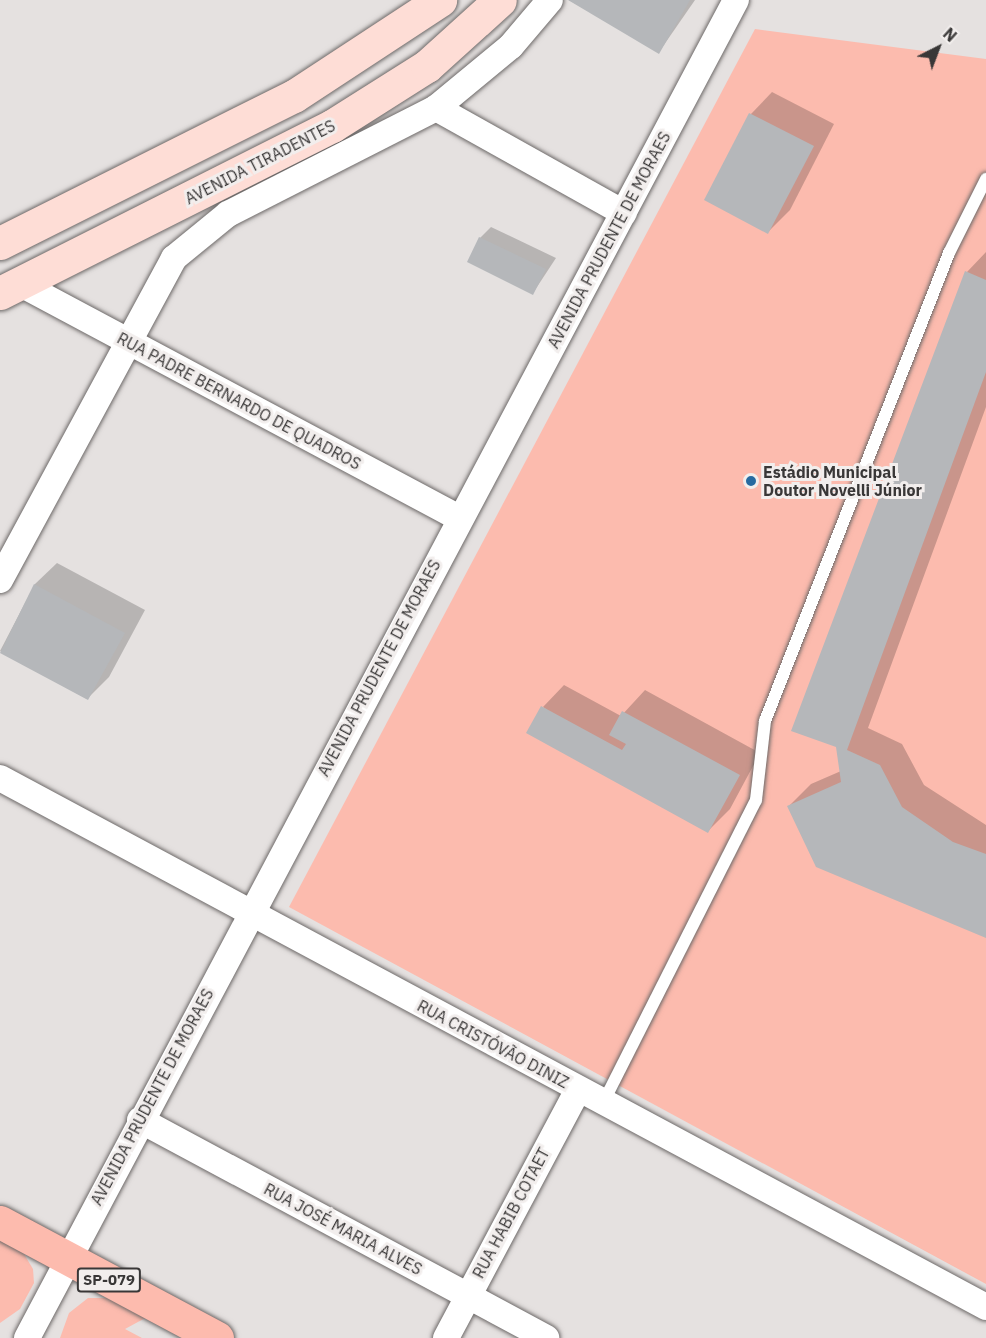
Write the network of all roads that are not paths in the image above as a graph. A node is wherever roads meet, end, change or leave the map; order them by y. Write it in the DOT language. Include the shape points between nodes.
graph roads {
  1 [pos="440,0"];
  2 [pos="500,0"];
  3 [pos="550,0"];
  4 [pos="736,0"];
  5 [pos="436,108"];
  6 [pos="986,179"];
  7 [pos="624,213"];
  8 [pos="0,243"];
  9 [pos="9,288"];
  10 [pos="127,341"];
  11 [pos="459,518"];
  12 [pos="0,580"];
  13 [pos="0,778"];
  14 [pos="249,912"];
  15 [pos="578,1090"];
  16 [pos="603,1103"];
  17 [pos="140,1120"];
  18 [pos="0,1222"];
  19 [pos="67,1258"];
  20 [pos="467,1296"];
  21 [pos="986,1307"];
  22 [pos="27,1338"];
  23 [pos="217,1338"];
  24 [pos="446,1338"];
  25 [pos="546,1338"];
  1 -- 8 [label="main road" via="294,96"];
  2 -- 9 [label="main road, AVENIDA TIRADENTES" via="427,66 359,110"];
  3 -- 5 [label="street" via="511,46"];
  4 -- 7 [label="street, AVENIDA PRUDENTE DE MORAES"];
  5 -- 7 [label="street"];
  5 -- 10 [label="street" via="228,214 194,237 174,258"];
  6 -- 16 [label="lane" via="949,253 765,721 756,800"];
  7 -- 11 [label="street, AVENIDA PRUDENTE DE MORAES"];
  9 -- 10 [label="street, RUA PADRE BERNARDO DE QUADROS"];
  10 -- 11 [label="street, RUA PADRE BERNARDO DE QUADROS"];
  10 -- 12 [label="street"];
  11 -- 14 [label="street, AVENIDA PRUDENTE DE MORAES"];
  13 -- 14 [label="street, RUA CRISTÓVÃO DINIZ"];
  14 -- 15 [label="street, RUA CRISTÓVÃO DINIZ"];
  14 -- 17 [label="street, AVENIDA PRUDENTE DE MORAES"];
  15 -- 16 [label="street, RUA CRISTÓVÃO DINIZ"];
  15 -- 20 [label="street, RUA HABIB COTAET"];
  16 -- 21 [label="street, RUA CRISTÓVÃO DINIZ"];
  17 -- 19 [label="street, AVENIDA PRUDENTE DE MORAES"];
  17 -- 20 [label="street, RUA JOSÉ MARIA ALVES"];
  18 -- 19 [label="main road, SP-079"];
  19 -- 22 [label="street, AVENIDA PRUDENTE DE MORAES"];
  19 -- 23 [label="main road, SP-079"];
  20 -- 24 [label="street, RUA HABIB COTAET"];
  20 -- 25 [label="street, RUA JOSÉ MARIA ALVES"];
}
